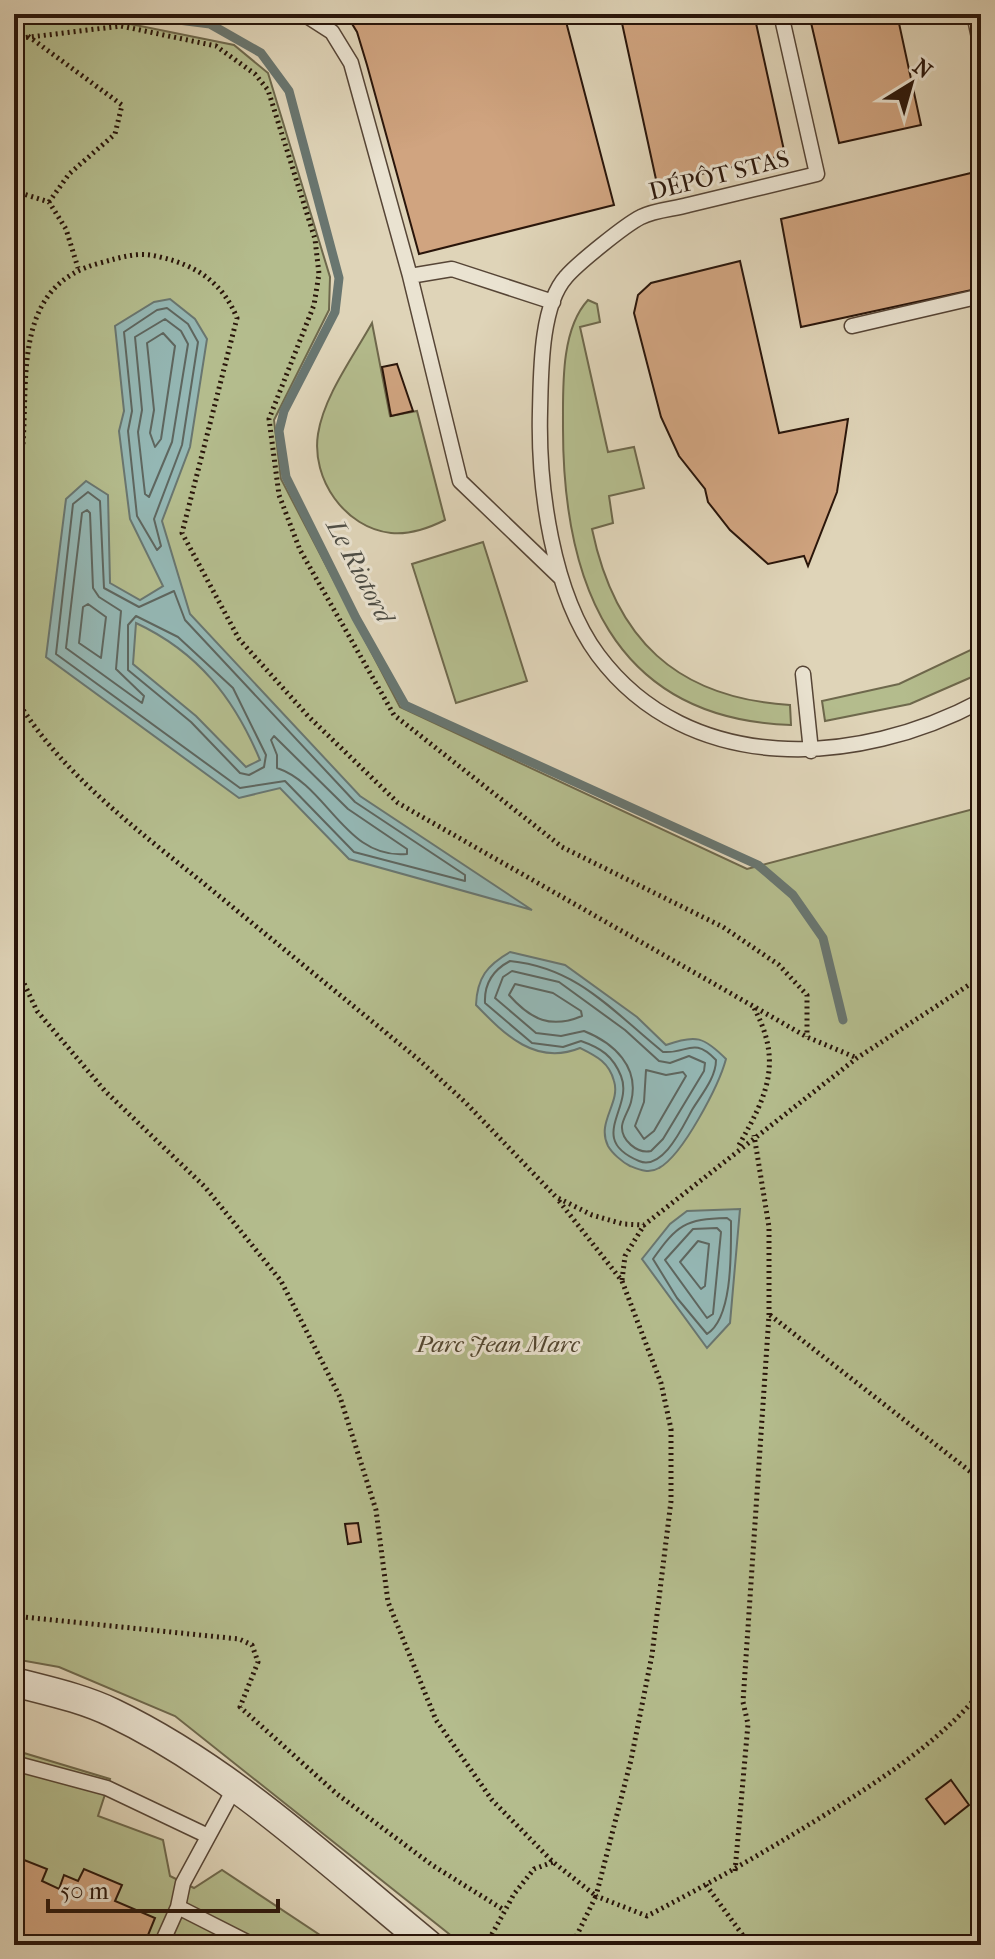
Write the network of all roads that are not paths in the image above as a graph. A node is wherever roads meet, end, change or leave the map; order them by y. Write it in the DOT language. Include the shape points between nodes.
graph roads {
  1 [pos="304,14"];
  2 [pos="781,14"];
  3 [pos="974,14"];
  4 [pos="981,47"];
  5 [pos="410,276"];
  6 [pos="981,296"];
  7 [pos="553,302"];
  8 [pos="852,326"];
  9 [pos="563,580"];
  10 [pos="803,674"];
  11 [pos="981,701"];
  12 [pos="811,751"];
  13 [pos="14,1682"];
  14 [pos="14,1763"];
  15 [pos="234,1789"];
  16 [pos="208,1836"];
  17 [pos="178,1907"];
  18 [pos="161,1945"];
  19 [pos="253,1945"];
  20 [pos="429,1945"];
  1 -- 5 [label="lane, DÉPÔT STAS" via="332,32 351,63"];
  2 -- 7 [label="lane, DÉPÔT STAS" via="817,174 642,216 567,276"];
  3 -- 4 [label="lane"];
  5 -- 7 [label="lane" via="452,269"];
  5 -- 9 [label="lane, DÉPÔT STAS" via="460,481"];
  6 -- 8 [label="lane"];
  7 -- 9 [label="lane, DÉPÔT STAS" via="542,366 539,433"];
  9 -- 12 [label="lane, DÉPÔT STAS" via="577,621 596,653 656,711 720,741"];
  10 -- 12 [label="lane"];
  11 -- 12 [label="lane, DÉPÔT STAS" via="902,733"];
  13 -- 15 [label="street" via="111,1712 168,1742"];
  14 -- 16 [label="lane" via="107,1788"];
  15 -- 16 [label="lane"];
  15 -- 20 [label="street"];
  16 -- 17 [label="lane" via="183,1883"];
  17 -- 18 [label="lane"];
  17 -- 19 [label="lane"];
}
